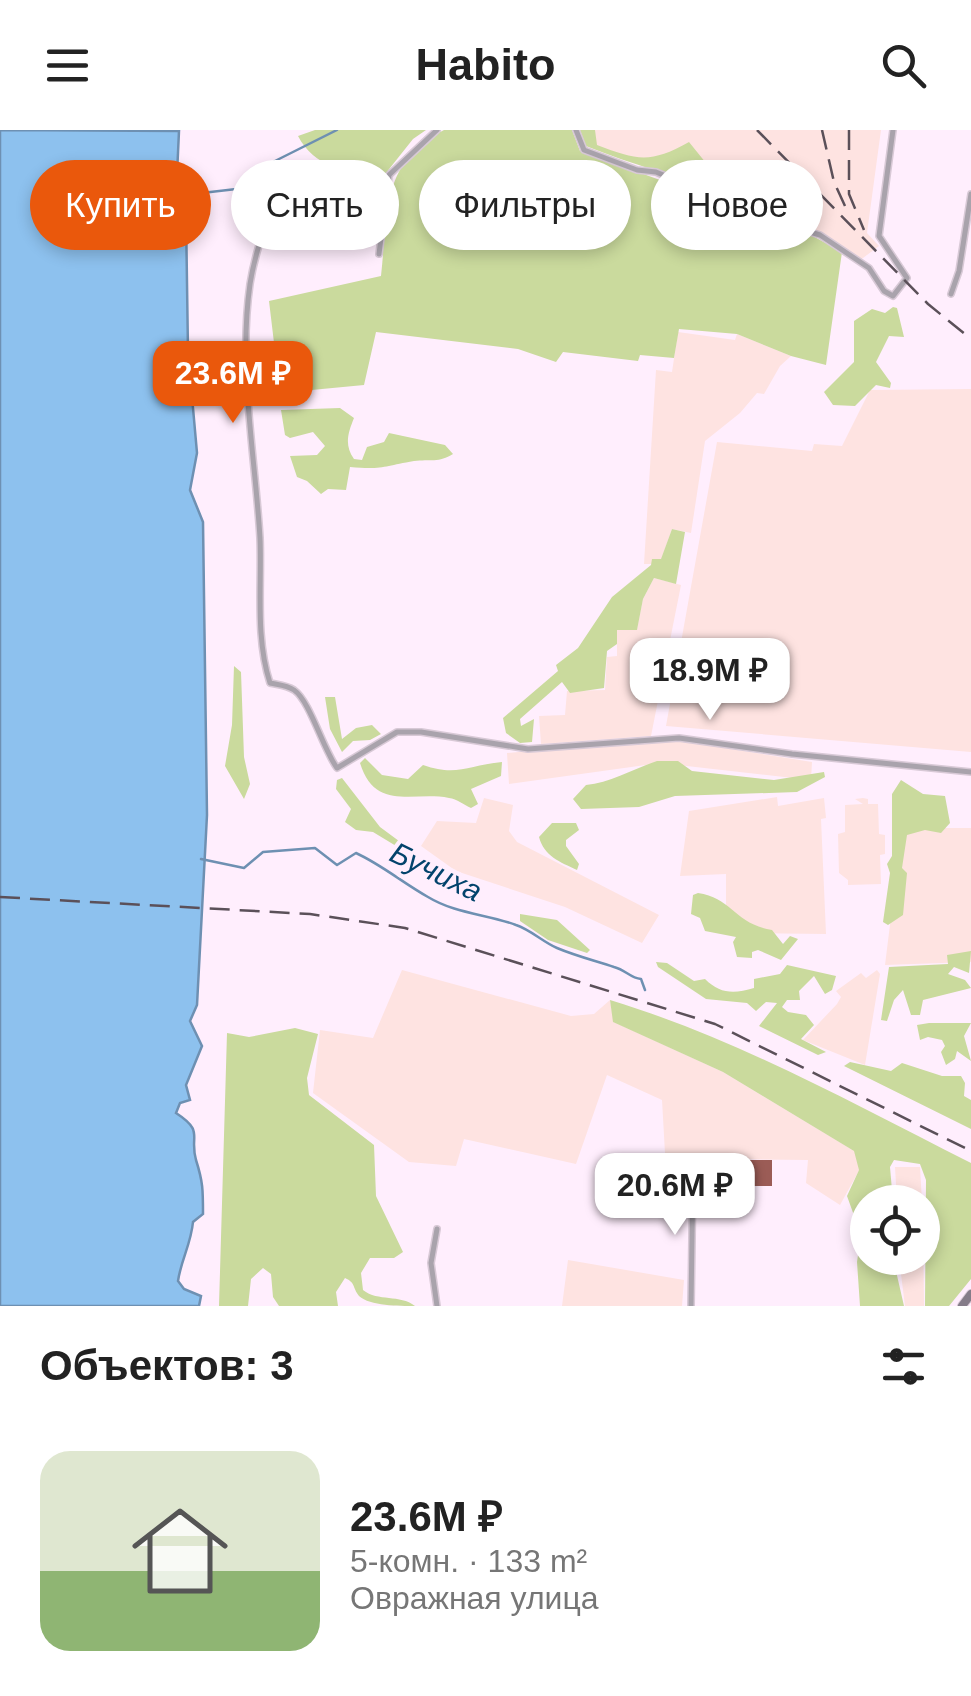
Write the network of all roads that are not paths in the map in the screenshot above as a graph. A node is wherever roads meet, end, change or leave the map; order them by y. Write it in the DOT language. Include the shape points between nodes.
graph roads {
  1 [pos="437,130"];
  2 [pos="576,130"];
  3 [pos="894,130"];
  4 [pos="971,194"];
  5 [pos="259,250"];
  6 [pos="379,254"];
  7 [pos="950,294"];
  8 [pos="971,772"];
  9 [pos="693,1171"];
  10 [pos="437,1229"];
  11 [pos="971,1294"];
  12 [pos="437,1306"];
  13 [pos="691,1306"];
  14 [pos="962,1306"];
  1 -- 6 [label="street" via="390,175"];
  2 -- 3 [label="street" via="584,150 820,235 869,268 892,296 908,278 878,236"];
  4 -- 7 [label="street"];
  5 -- 8 [label="street" via="247,389 260,625 270,683 299,693 337,768 397,732 421,732 528,749 679,738"];
  9 -- 13 [label="street"];
  10 -- 12 [label="street" via="431,1263"];
  11 -- 14 [label="street"];
}
